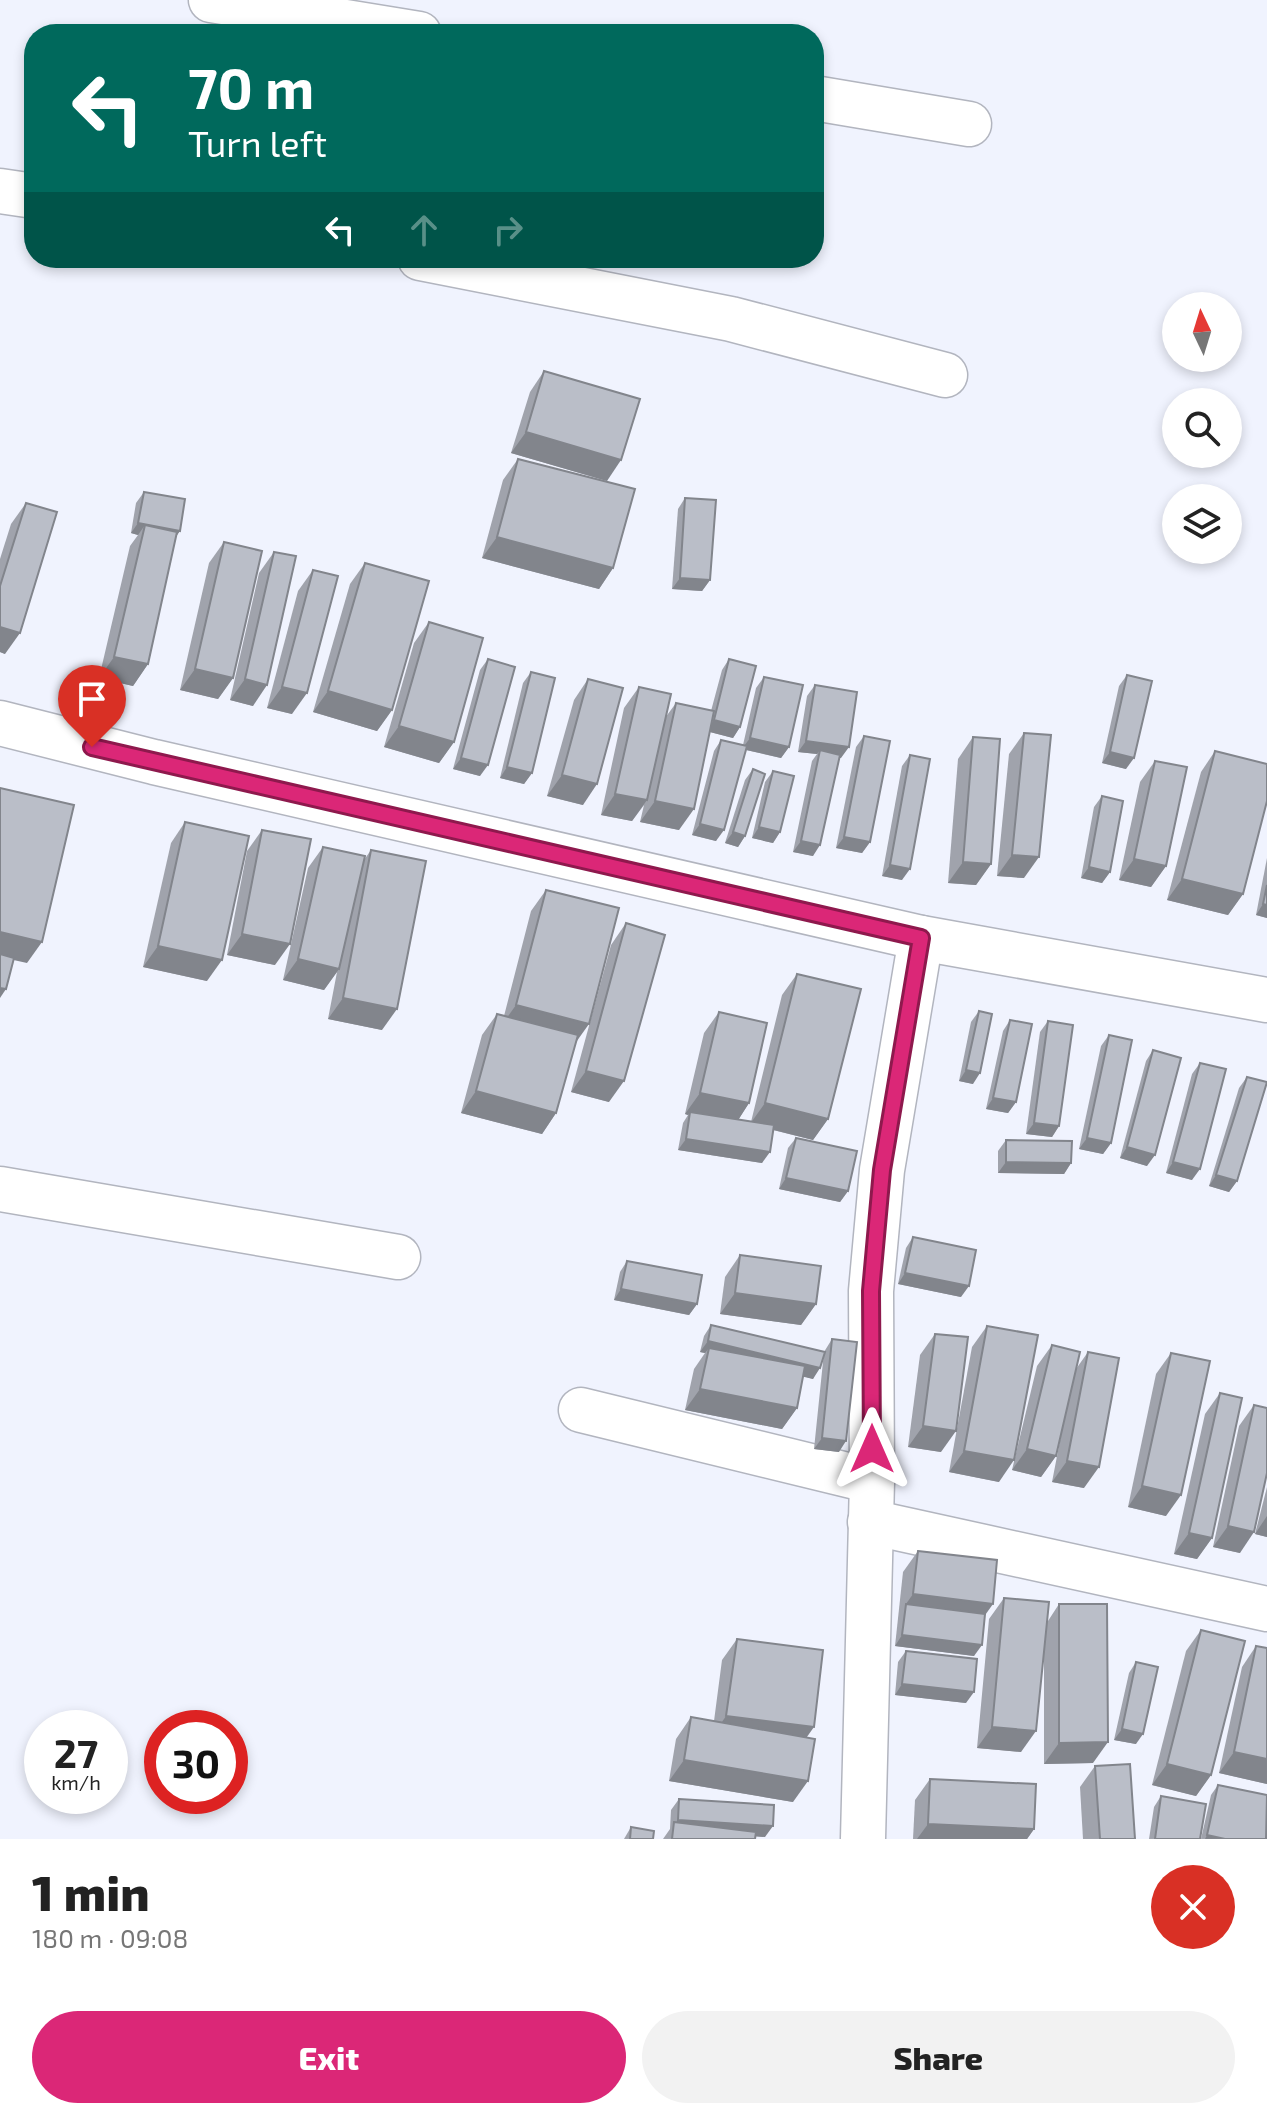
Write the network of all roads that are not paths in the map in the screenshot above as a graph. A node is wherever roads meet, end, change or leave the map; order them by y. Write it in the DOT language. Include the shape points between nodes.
graph roads {
  1 [pos="211,0"];
  2 [pos="358,24"];
  3 [pos="824,100"];
  4 [pos="969,124"];
  5 [pos="0,191"];
  6 [pos="24,195"];
  7 [pos="471,268"];
  8 [pos="945,375"];
  9 [pos="0,723"];
  10 [pos="921,938"];
  11 [pos="1267,1000"];
  12 [pos="0,1189"];
  13 [pos="398,1257"];
  14 [pos="581,1410"];
  15 [pos="871,1501"];
  16 [pos="1267,1609"];
  17 [pos="863,1839"];
  1 -- 2 [label="street"];
  3 -- 4 [label="street"];
  5 -- 6 [label="street"];
  7 -- 8 [label="street" via="731,319"];
  9 -- 10 [label="street"];
  10 -- 11 [label="street"];
  10 -- 15 [label="street" via="882,1170 871,1291"];
  12 -- 13 [label="street"];
  14 -- 15 [label="street"];
  15 -- 16 [label="street"];
  15 -- 17 [label="street"];
}
